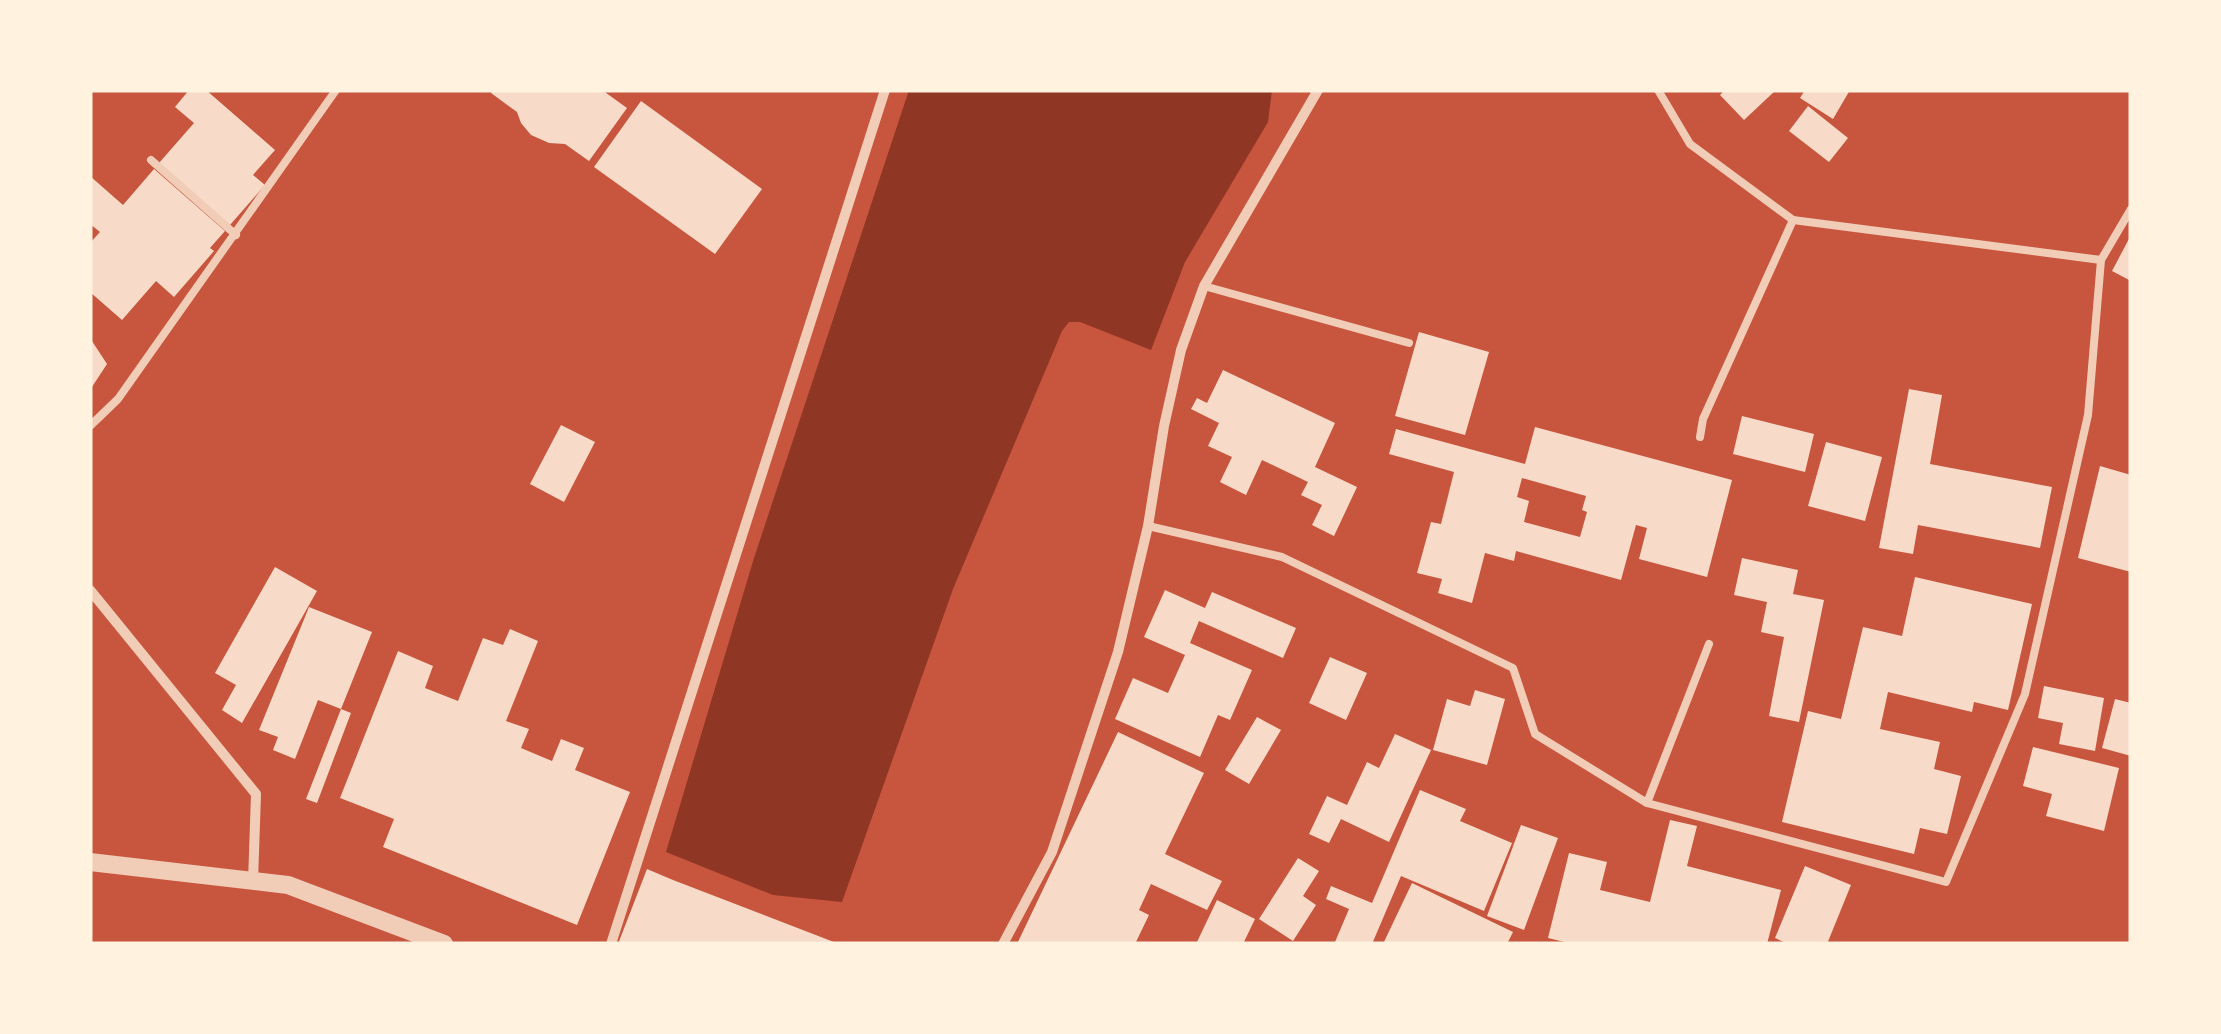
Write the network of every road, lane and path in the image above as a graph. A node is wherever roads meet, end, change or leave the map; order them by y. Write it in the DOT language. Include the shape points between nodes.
graph roads {
  1 [pos="336,90"];
  2 [pos="885,90"];
  3 [pos="1318,90"];
  4 [pos="1658,90"];
  5 [pos="150,160"];
  6 [pos="2131,209"];
  7 [pos="1793,220"];
  8 [pos="236,236"];
  9 [pos="2101,260"];
  10 [pos="1204,286"];
  11 [pos="1409,344"];
  12 [pos="90,426"];
  13 [pos="1700,436"];
  14 [pos="1148,526"];
  15 [pos="90,590"];
  16 [pos="1709,644"];
  17 [pos="1647,802"];
  18 [pos="90,862"];
  19 [pos="252,882"];
  20 [pos="444,944"];
  21 [pos="612,944"];
  22 [pos="1003,944"];
  1 -- 8 [label="lane"];
  2 -- 21 [label="street"];
  3 -- 10 [label="street"];
  4 -- 7 [label="lane" via="1690,144"];
  5 -- 8 [label="lane"];
  6 -- 9 [label="lane"];
  7 -- 9 [label="lane"];
  7 -- 13 [label="lane"];
  8 -- 12 [label="lane" via="118,400"];
  9 -- 17 [label="lane" via="2088,415 2026,694 1946,882"];
  10 -- 11 [label="lane"];
  10 -- 14 [label="street" via="1164,426"];
  14 -- 17 [label="lane" via="1282,556 1513,668 1536,734"];
  14 -- 22 [label="street" via="1118,652 1052,852"];
  15 -- 19 [label="street" via="256,794"];
  16 -- 17 [label="lane"];
  18 -- 19 [label="street"];
  19 -- 20 [label="street" via="288,885"];
}
